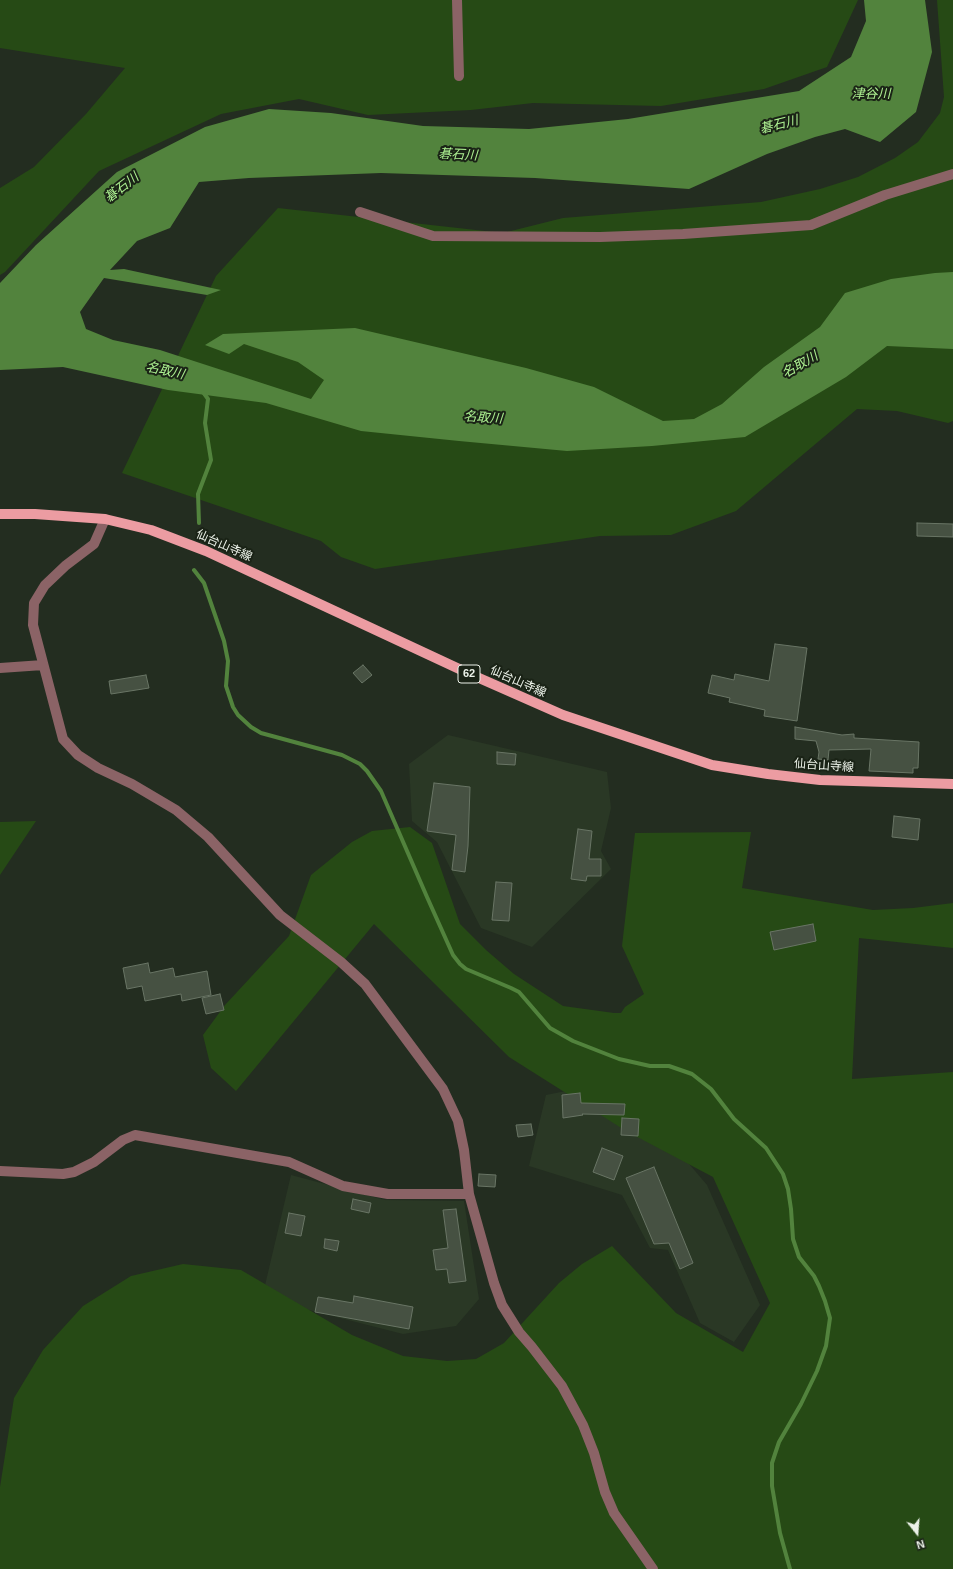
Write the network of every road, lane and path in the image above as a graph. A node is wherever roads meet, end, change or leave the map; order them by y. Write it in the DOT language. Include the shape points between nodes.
graph roads {
  1 [pos="456,0"];
  2 [pos="459,76"];
  3 [pos="953,174"];
  4 [pos="360,212"];
  5 [pos="0,514"];
  6 [pos="105,519"];
  7 [pos="43,665"];
  8 [pos="0,668"];
  9 [pos="953,784"];
  10 [pos="0,1171"];
  11 [pos="469,1194"];
  12 [pos="653,1569"];
  1 -- 2 [label="street"];
  3 -- 4 [label="street" via="885,195 811,225 683,234 600,237 433,236"];
  5 -- 6 [label="main road, 仙台山寺線 / 62"];
  6 -- 7 [label="street" via="94,544 45,585 34,603 33,625"];
  6 -- 9 [label="main road, 仙台山寺線 / 62" via="151,530 206,551 563,715 712,765 820,780"];
  7 -- 8 [label="street"];
  7 -- 11 [label="street" via="63,739 78,755 176,810 208,837 280,915 365,984 443,1089 458,1121"];
  10 -- 11 [label="street" via="64,1174 74,1172 94,1162 130,1136 142,1135 289,1162 343,1186 388,1194"];
  11 -- 12 [label="street" via="502,1305 519,1332 562,1386 583,1425 614,1513"];
}
